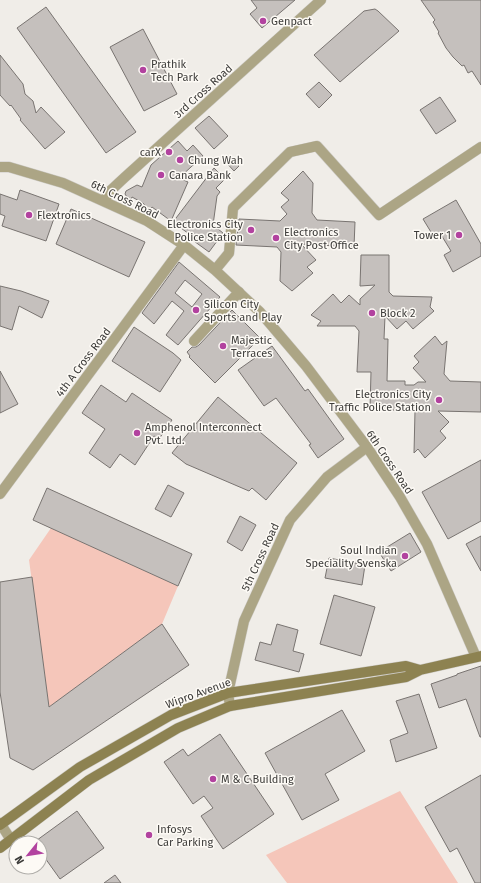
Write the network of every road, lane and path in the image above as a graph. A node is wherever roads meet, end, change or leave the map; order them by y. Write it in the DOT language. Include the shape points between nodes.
graph roads {
  1 [pos="321,0"];
  2 [pos="481,147"];
  3 [pos="0,167"];
  4 [pos="104,201"];
  5 [pos="184,245"];
  6 [pos="215,270"];
  7 [pos="239,292"];
  8 [pos="194,341"];
  9 [pos="367,447"];
  10 [pos="0,494"];
  11 [pos="478,656"];
  12 [pos="420,670"];
  13 [pos="228,693"];
  14 [pos="230,706"];
  15 [pos="0,825"];
  16 [pos="18,835"];
  17 [pos="8,836"];
  1 -- 4 [label="street, 3rd Cross Road" via="124,178 109,192"];
  2 -- 6 [label="street" via="379,215 317,146 290,152 233,208 229,253"];
  3 -- 4 [label="street, 6th Cross Road" via="9,167 63,183"];
  4 -- 5 [label="street, 6th Cross Road" via="147,221"];
  5 -- 6 [label="street, 6th Cross Road"];
  5 -- 10 [label="street, 4th A Cross Road"];
  6 -- 7 [label="street, 6th Cross Road"];
  7 -- 8 [label="street"];
  7 -- 9 [label="street, 6th Cross Road" via="260,312 306,366"];
  9 -- 11 [label="street, 6th Cross Road" via="427,544"];
  9 -- 13 [label="street, 5th Cross Road" via="327,477 290,520 244,621"];
  11 -- 12 [label="main road, Wipro Avenue"];
  12 -- 13 [label="main road, Wipro Avenue" via="406,666"];
  12 -- 14 [label="main road" via="406,677"];
  13 -- 14 [label="street, 5th Cross Road"];
  13 -- 15 [label="main road, Wipro Avenue" via="171,715 86,764"];
  14 -- 16 [label="main road" via="178,728 89,780"];
  15 -- 17 [label="street"];
}
